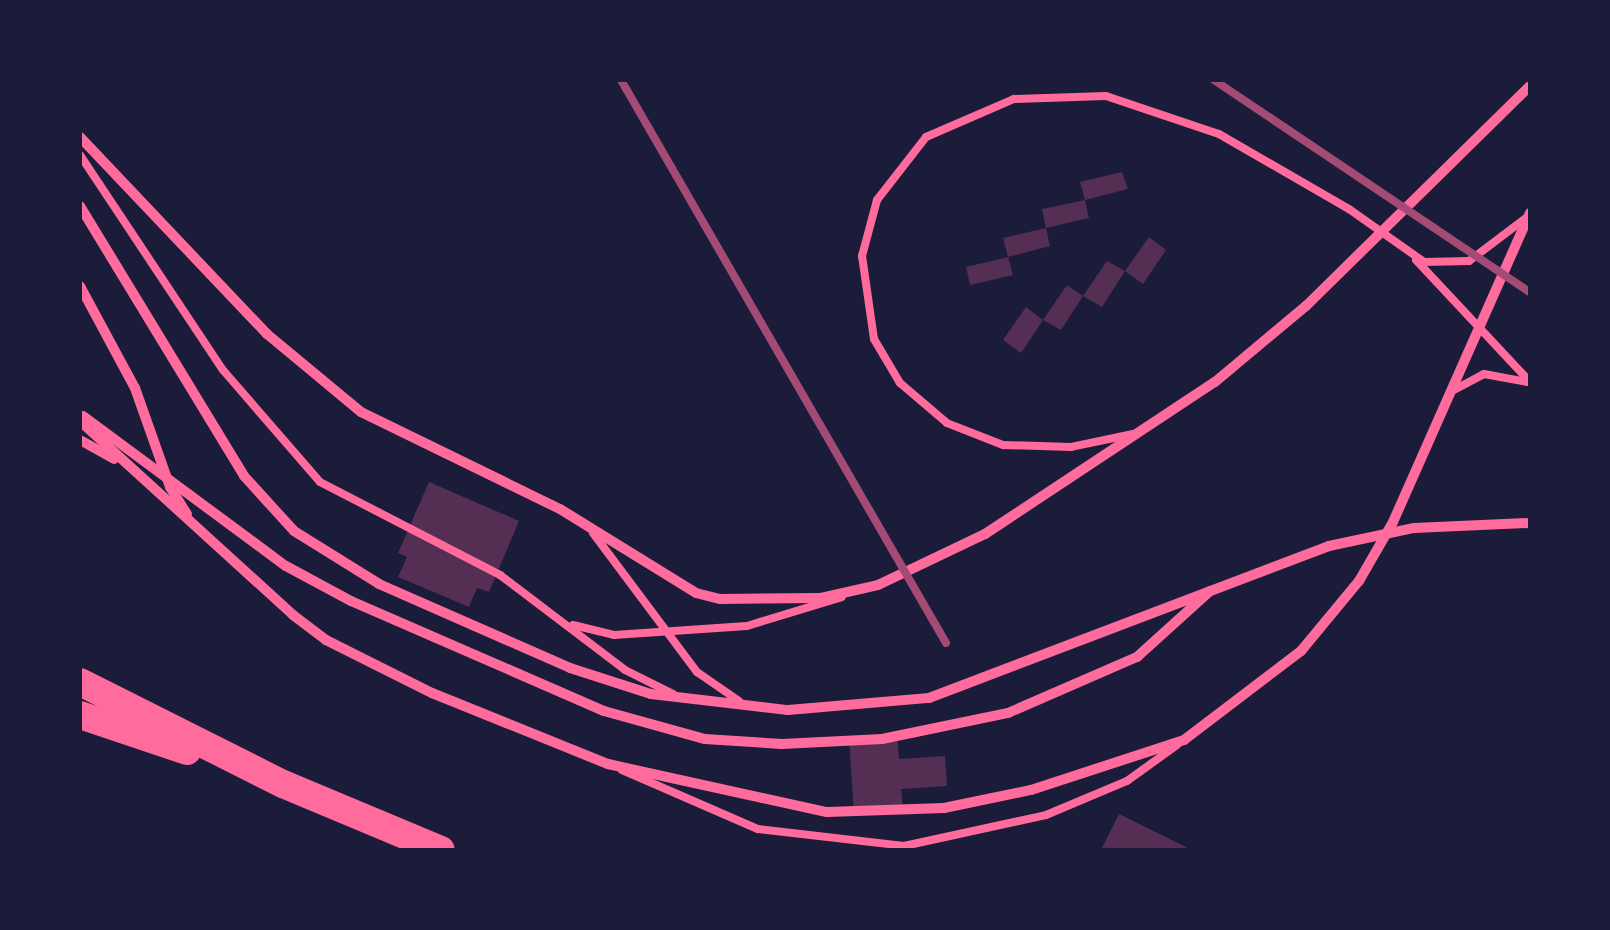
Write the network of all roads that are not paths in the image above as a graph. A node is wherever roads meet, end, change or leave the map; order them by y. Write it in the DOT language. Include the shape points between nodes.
graph roads {
  1 [pos="1530,86"];
  2 [pos="80,137"];
  3 [pos="80,155"];
  4 [pos="80,206"];
  5 [pos="1529,215"];
  6 [pos="1412,257"];
  7 [pos="80,286"];
  8 [pos="1479,326"];
  9 [pos="1530,382"];
  10 [pos="1442,408"];
  11 [pos="80,417"];
  12 [pos="1142,432"];
  13 [pos="80,440"];
  14 [pos="126,466"];
  15 [pos="167,478"];
  16 [pos="193,523"];
  17 [pos="1530,523"];
  18 [pos="588,527"];
  19 [pos="1215,587"];
  20 [pos="852,594"];
  21 [pos="552,612"];
  22 [pos="668,631"];
  23 [pos="80,682"];
  24 [pos="711,704"];
  25 [pos="762,709"];
  26 [pos="80,715"];
  27 [pos="1184,740"];
  28 [pos="608,764"];
  29 [pos="283,784"];
  30 [pos="440,850"];
  1 -- 12 [label="street" via="1245,360"];
  2 -- 18 [label="street" via="268,334 361,412"];
  3 -- 21 [label="lane" via="223,370 320,482 500,575"];
  4 -- 24 [label="street" via="244,476 308,542 379,584 570,668 651,694"];
  5 -- 6 [label="lane" via="1469,260 1438,266"];
  5 -- 8 [label="street"];
  6 -- 8 [label="lane"];
  6 -- 12 [label="lane" via="1267,159 1138,104 1047,94 982,108 926,138 877,200 862,256 874,339 900,383 946,422 1003,445 1071,446"];
  7 -- 15 [label="street" via="134,388"];
  8 -- 9 [label="lane"];
  8 -- 10 [label="street"];
  9 -- 10 [label="lane" via="1484,374 1460,384"];
  10 -- 27 [label="street" via="1394,522 1334,616 1266,682"];
  11 -- 14 [label="street"];
  11 -- 15 [label="street"];
  12 -- 20 [label="street" via="953,551"];
  13 -- 14 [label="street"];
  14 -- 16 [label="street"];
  15 -- 16 [label="street"];
  15 -- 19 [label="street" via="286,566 350,601 604,711 741,742 939,731 1053,697 1137,657"];
  16 -- 28 [label="street" via="326,640 462,706"];
  17 -- 19 [label="street" via="1456,524 1372,536"];
  18 -- 20 [label="street" via="679,585 720,599"];
  18 -- 22 [label="lane"];
  19 -- 25 [label="street" via="928,698"];
  20 -- 22 [label="lane" via="764,623"];
  21 -- 22 [label="lane" via="599,634"];
  21 -- 24 [label="lane" via="626,670"];
  22 -- 25 [label="lane" via="710,684"];
  23 -- 29 [label="highway"];
  24 -- 25 [label="street"];
  26 -- 29 [label="highway"];
  27 -- 28 [label="street" via="991,801 903,814 827,812"];
  27 -- 28 [label="lane" via="1127,781 1046,816 904,846 758,828"];
  29 -- 30 [label="highway"];
}
